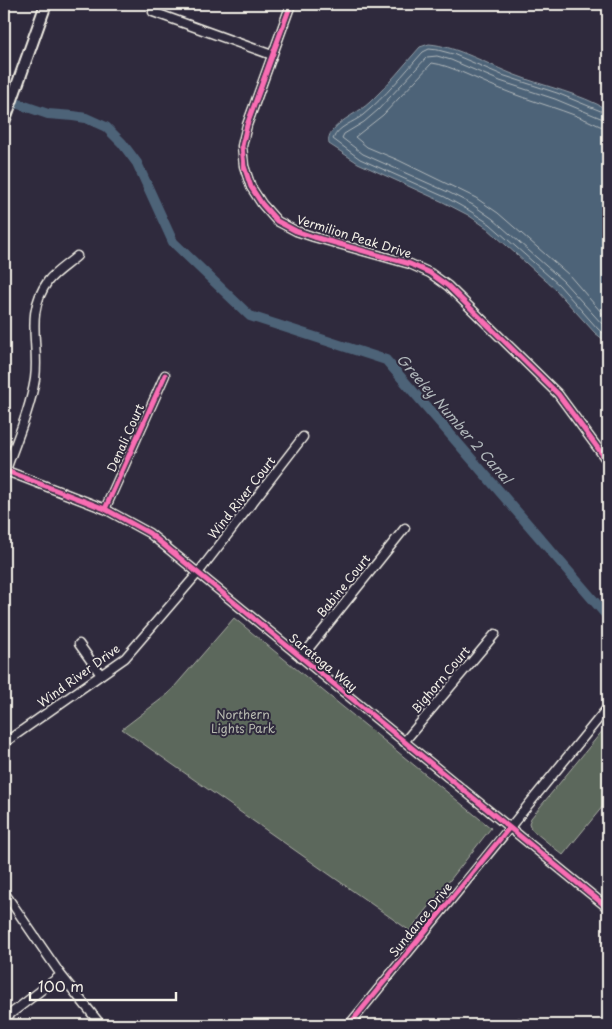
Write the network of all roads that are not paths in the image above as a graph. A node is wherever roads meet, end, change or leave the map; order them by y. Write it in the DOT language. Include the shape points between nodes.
graph roads {
  1 [pos="46,4"];
  2 [pos="290,4"];
  3 [pos="153,12"];
  4 [pos="272,55"];
  5 [pos="5,119"];
  6 [pos="77,256"];
  7 [pos="166,375"];
  8 [pos="303,437"];
  9 [pos="608,462"];
  10 [pos="5,470"];
  11 [pos="104,509"];
  12 [pos="405,528"];
  13 [pos="198,573"];
  14 [pos="495,634"];
  15 [pos="79,644"];
  16 [pos="302,658"];
  17 [pos="101,675"];
  18 [pos="608,707"];
  19 [pos="404,742"];
  20 [pos="4,743"];
  21 [pos="509,828"];
  22 [pos="4,892"];
  23 [pos="608,908"];
  24 [pos="61,975"];
  25 [pos="4,1016"];
  26 [pos="100,1025"];
  27 [pos="349,1025"];
  1 -- 5 [label="street"];
  2 -- 4 [label="street, Vermilion Peak Drive"];
  3 -- 4 [label="street"];
  4 -- 9 [label="street, Vermilion Peak Drive" via="242,146 251,187 262,204 277,221 296,231 410,264 448,286 558,394"];
  6 -- 10 [label="street" via="48,281 36,306 35,378 30,402"];
  7 -- 11 [label="street, Denali Court"];
  8 -- 13 [label="street, Wind River Court"];
  10 -- 11 [label="street, Saratoga Way"];
  11 -- 13 [label="street, Saratoga Way" via="149,533"];
  12 -- 16 [label="street, Babine Court"];
  13 -- 16 [label="street, Saratoga Way"];
  13 -- 17 [label="street, Wind River Drive" via="126,658"];
  14 -- 19 [label="street, Bighorn Court"];
  15 -- 17 [label="street"];
  16 -- 19 [label="street, Saratoga Way"];
  17 -- 20 [label="street, Wind River Drive"];
  18 -- 21 [label="street, Sundance Drive"];
  19 -- 21 [label="street, Saratoga Way"];
  21 -- 23 [label="street, Saratoga Way"];
  21 -- 27 [label="street, Sundance Drive"];
  22 -- 24 [label="street"];
  24 -- 25 [label="street"];
  24 -- 26 [label="street"];
}
